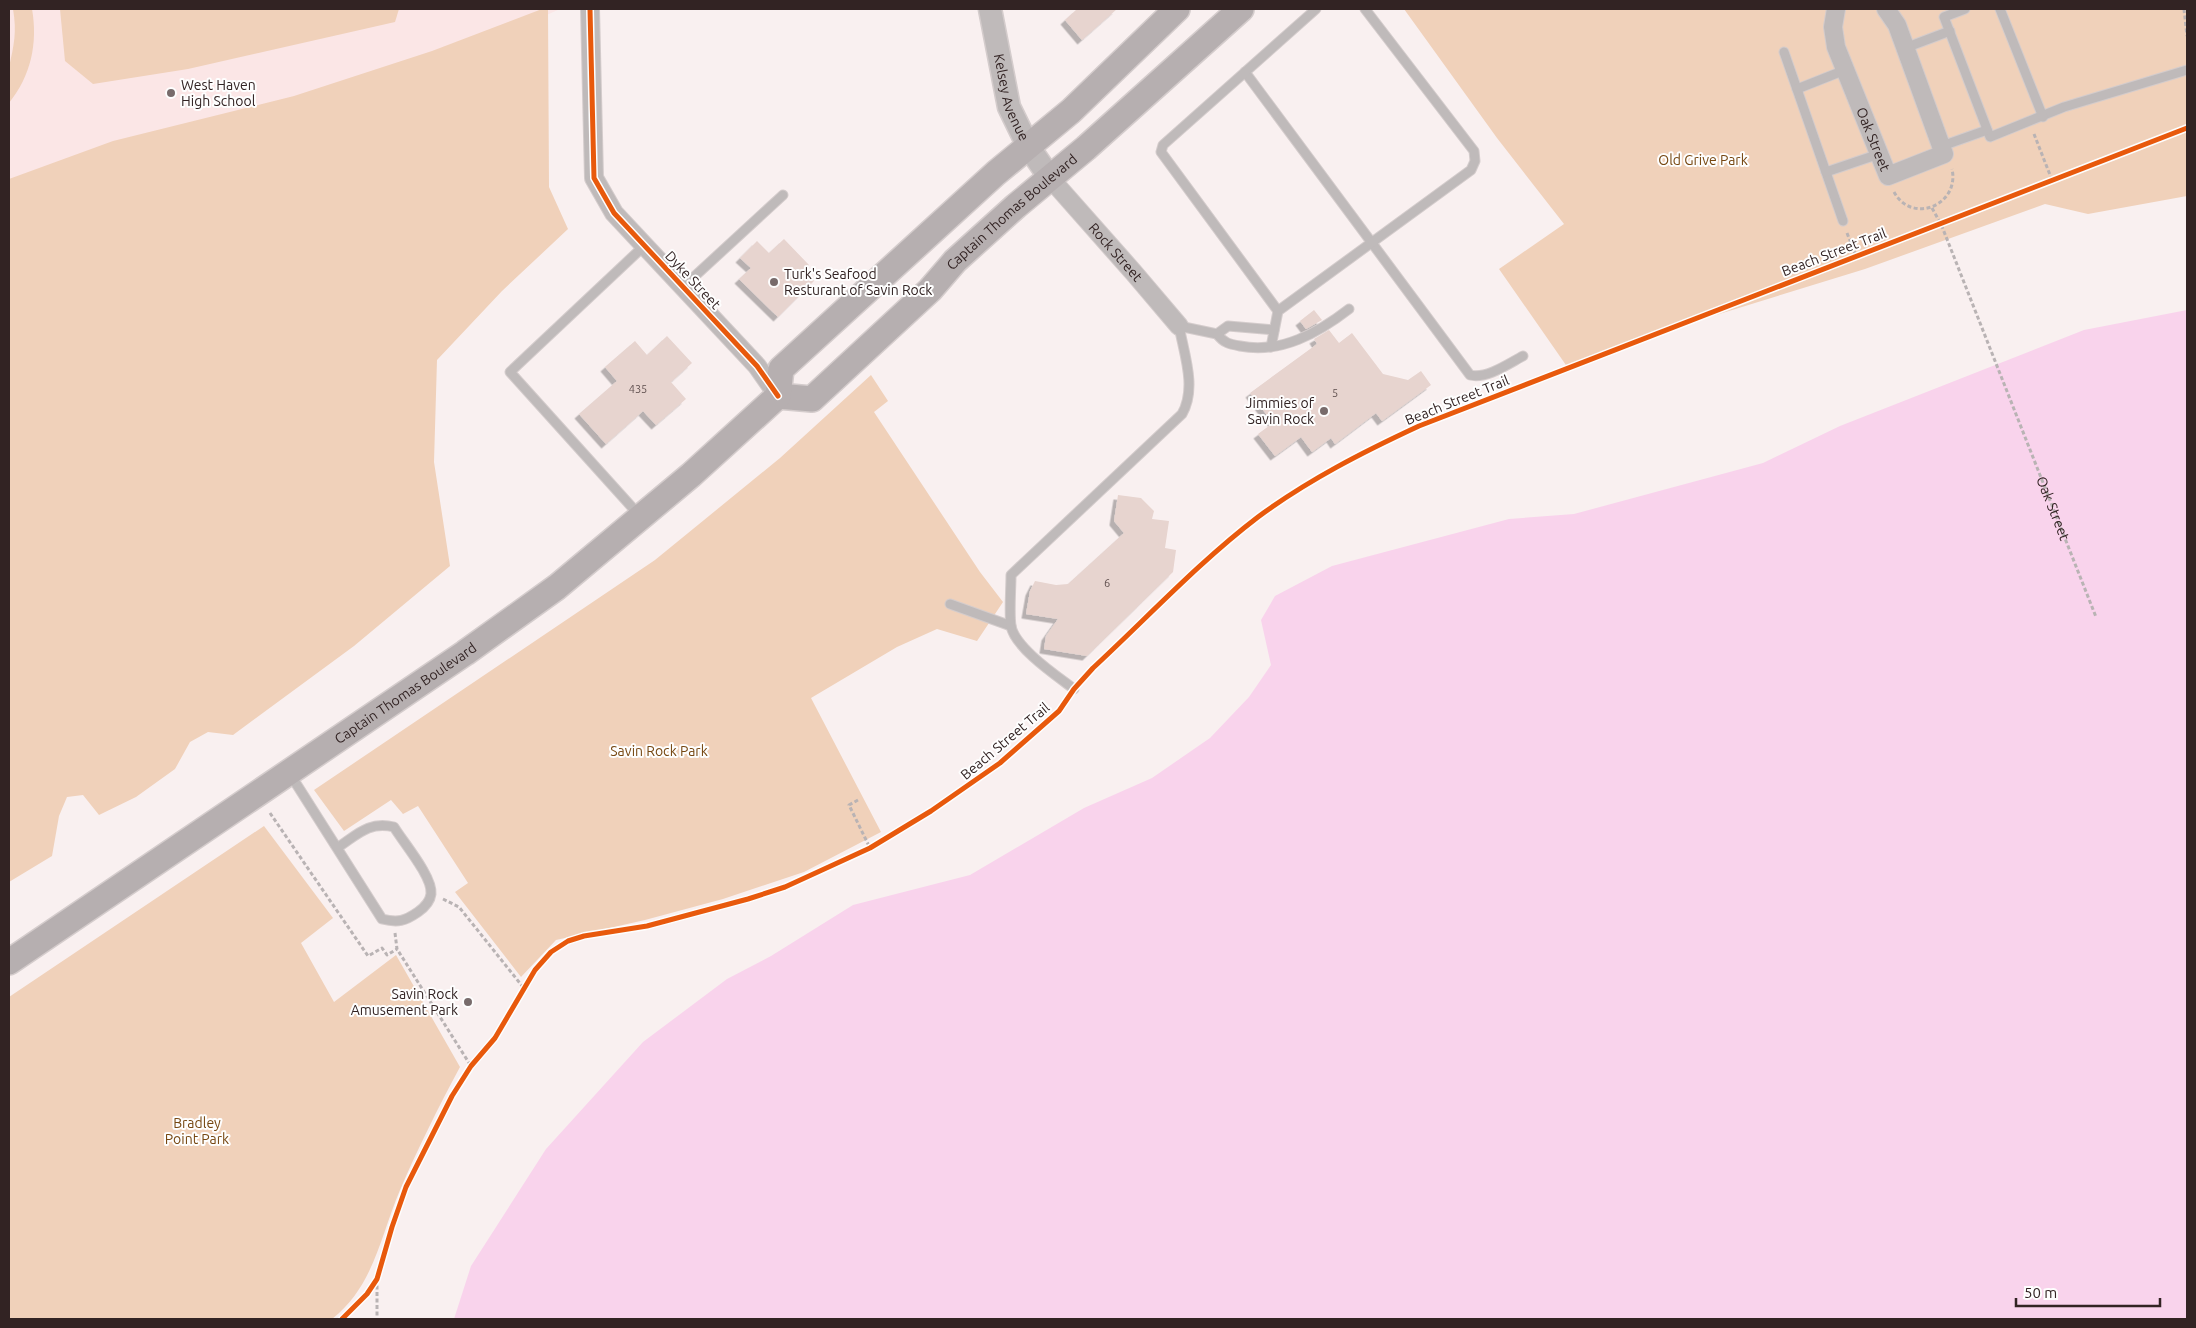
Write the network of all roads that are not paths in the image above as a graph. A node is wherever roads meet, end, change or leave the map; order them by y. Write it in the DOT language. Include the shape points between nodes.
graph roads {
  1 [pos="590,9"];
  2 [pos="990,9"];
  3 [pos="1178,9"];
  4 [pos="1241,9"];
  5 [pos="1316,9"];
  6 [pos="1365,9"];
  7 [pos="1836,9"];
  8 [pos="1886,9"];
  9 [pos="1964,9"];
  10 [pos="2000,9"];
  11 [pos="1950,31"];
  12 [pos="1906,48"];
  13 [pos="1784,52"];
  14 [pos="1845,70"];
  15 [pos="2187,70"];
  16 [pos="1245,72"];
  17 [pos="1797,89"];
  18 [pos="2043,117"];
  19 [pos="1987,130"];
  20 [pos="1028,146"];
  21 [pos="1942,146"];
  22 [pos="1880,154"];
  23 [pos="1826,172"];
  24 [pos="1050,178"];
  25 [pos="783,195"];
  26 [pos="1843,221"];
  27 [pos="1372,242"];
  28 [pos="645,246"];
  29 [pos="683,287"];
  30 [pos="1349,309"];
  31 [pos="1278,310"];
  32 [pos="1179,326"];
  33 [pos="1274,330"];
  34 [pos="1217,334"];
  35 [pos="1271,347"];
  36 [pos="1524,356"];
  37 [pos="778,396"];
  38 [pos="641,517"];
  39 [pos="950,604"];
  40 [pos="1011,626"];
  41 [pos="1074,689"];
  42 [pos="289,772"];
  43 [pos="336,848"];
  44 [pos="9,962"];
  1 -- 28 [label="street, Dyke Street" via="594,178 614,213"];
  2 -- 20 [label="street, Kelsey Avenue" via="1009,107"];
  3 -- 20 [label="main road" via="1071,112"];
  4 -- 24 [label="main road, Captain Thomas Boulevard"];
  5 -- 16 [label="lane"];
  6 -- 27 [label="lane" via="1474,151 1475,161 1470,170"];
  7 -- 14 [label="street, Oak Street" via="1833,27"];
  8 -- 12 [label="street"];
  9 -- 11 [label="lane" via="1944,17"];
  10 -- 18 [label="lane"];
  11 -- 12 [label="lane"];
  11 -- 19 [label="lane"];
  12 -- 21 [label="street"];
  13 -- 17 [label="lane"];
  14 -- 17 [label="lane"];
  14 -- 22 [label="street, Oak Street"];
  15 -- 18 [label="lane" via="2064,107"];
  16 -- 27 [label="lane"];
  16 -- 31 [label="lane" via="1163,145 1162,152"];
  17 -- 23 [label="lane"];
  18 -- 19 [label="lane" via="1990,137"];
  19 -- 21 [label="lane"];
  20 -- 24 [label="street, Kelsey Avenue"];
  20 -- 37 [label="main road" via="781,369"];
  21 -- 22 [label="street, Oak Street" via="1944,154 1888,176"];
  22 -- 23 [label="lane"];
  23 -- 26 [label="lane"];
  24 -- 32 [label="street, Rock Street"];
  24 -- 37 [label="main road, Captain Thomas Boulevard" via="955,261 930,290 812,398"];
  25 -- 29 [label="lane"];
  27 -- 31 [label="lane"];
  27 -- 36 [label="lane" via="1470,375 1478,377"];
  28 -- 29 [label="street, Dyke Street"];
  28 -- 38 [label="lane" via="510,372"];
  29 -- 37 [label="street, Dyke Street" via="756,366"];
  30 -- 35 [label="lane" via="1305,338"];
  31 -- 33 [label="lane"];
  32 -- 34 [label="lane"];
  32 -- 40 [label="lane" via="1190,392 1188,404 1182,414 1011,575"];
  33 -- 34 [label="lane" via="1228,326"];
  33 -- 35 [label="lane"];
  34 -- 35 [label="lane" via="1225,343"];
  37 -- 38 [label="main road, Captain Thomas Boulevard"];
  38 -- 42 [label="main road, Captain Thomas Boulevard" via="519,614"];
  39 -- 40 [label="lane"];
  40 -- 41 [label="lane" via="1024,646"];
  42 -- 43 [label="lane"];
  42 -- 44 [label="main road, Captain Thomas Boulevard"];
  43 -- 43 [label="lane" via="382,920 403,921 428,903 430,882 394,827 371,826"];
}
